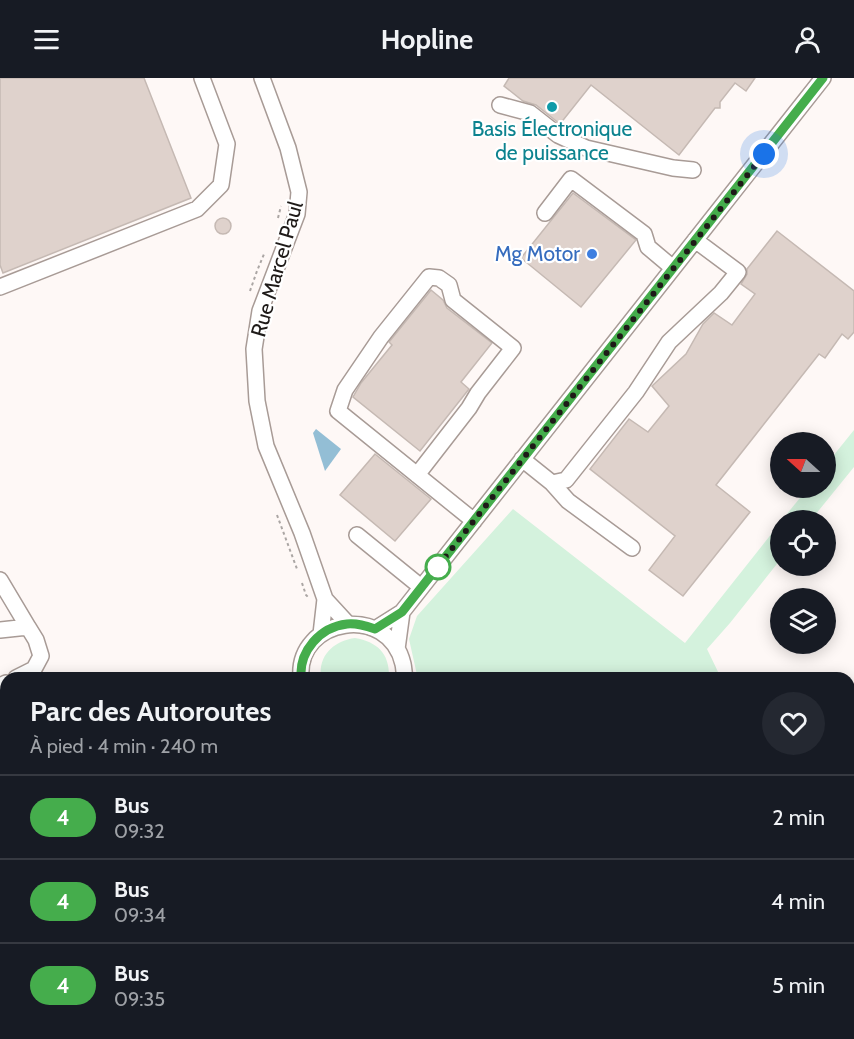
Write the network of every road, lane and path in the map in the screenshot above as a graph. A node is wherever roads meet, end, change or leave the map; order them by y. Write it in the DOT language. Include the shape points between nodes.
graph roads {
  1 [pos="202,78"];
  2 [pos="262,78"];
  3 [pos="823,78"];
  4 [pos="500,105"];
  5 [pos="693,170"];
  6 [pos="545,213"];
  7 [pos="695,240"];
  8 [pos="673,268"];
  9 [pos="0,287"];
  10 [pos="522,459"];
  11 [pos="417,475"];
  12 [pos="552,483"];
  13 [pos="474,521"];
  14 [pos="357,535"];
  15 [pos="632,548"];
  16 [pos="0,580"];
  17 [pos="421,587"];
  18 [pos="326,599"];
  19 [pos="402,612"];
  20 [pos="348,624"];
  21 [pos="27,627"];
  22 [pos="375,629"];
  23 [pos="0,630"];
  24 [pos="321,634"];
  25 [pos="397,649"];
  26 [pos="28,672"];
  27 [pos="298,672"];
  28 [pos="404,672"];
  1 -- 9 [label="street" via="227,144 221,185 197,209"];
  2 -- 18 [label="street, Rue Marcel Paul" via="288,148 299,192 297,214 260,311 254,349 257,400 266,446"];
  3 -- 7 [label="street"];
  4 -- 5 [label="street" via="530,112 558,135 586,148"];
  6 -- 8 [label="street" via="571,179 644,234 648,247"];
  7 -- 8 [label="street"];
  7 -- 12 [label="street" via="738,272 669,342 636,392 566,480"];
  8 -- 10 [label="street"];
  10 -- 12 [label="street"];
  10 -- 13 [label="street"];
  11 -- 11 [label="street" via="338,411 345,390 429,277 440,278 449,285 453,300 513,348"];
  11 -- 13 [label="street"];
  12 -- 15 [label="street" via="568,501"];
  13 -- 17 [label="street"];
  14 -- 17 [label="street"];
  16 -- 21 [label="street"];
  17 -- 19 [label="street"];
  18 -- 20 [label="street, Rue Marcel Paul"];
  18 -- 24 [label="street, Rue Marcel Paul"];
  19 -- 22 [label="street"];
  19 -- 25 [label="street"];
  20 -- 22 [label="street"];
  20 -- 24 [label="street"];
  21 -- 23 [label="street"];
  21 -- 26 [label="street" via="40,656"];
  22 -- 25 [label="street"];
  24 -- 27 [label="street" via="310,644"];
  25 -- 28 [label="street"];
}
